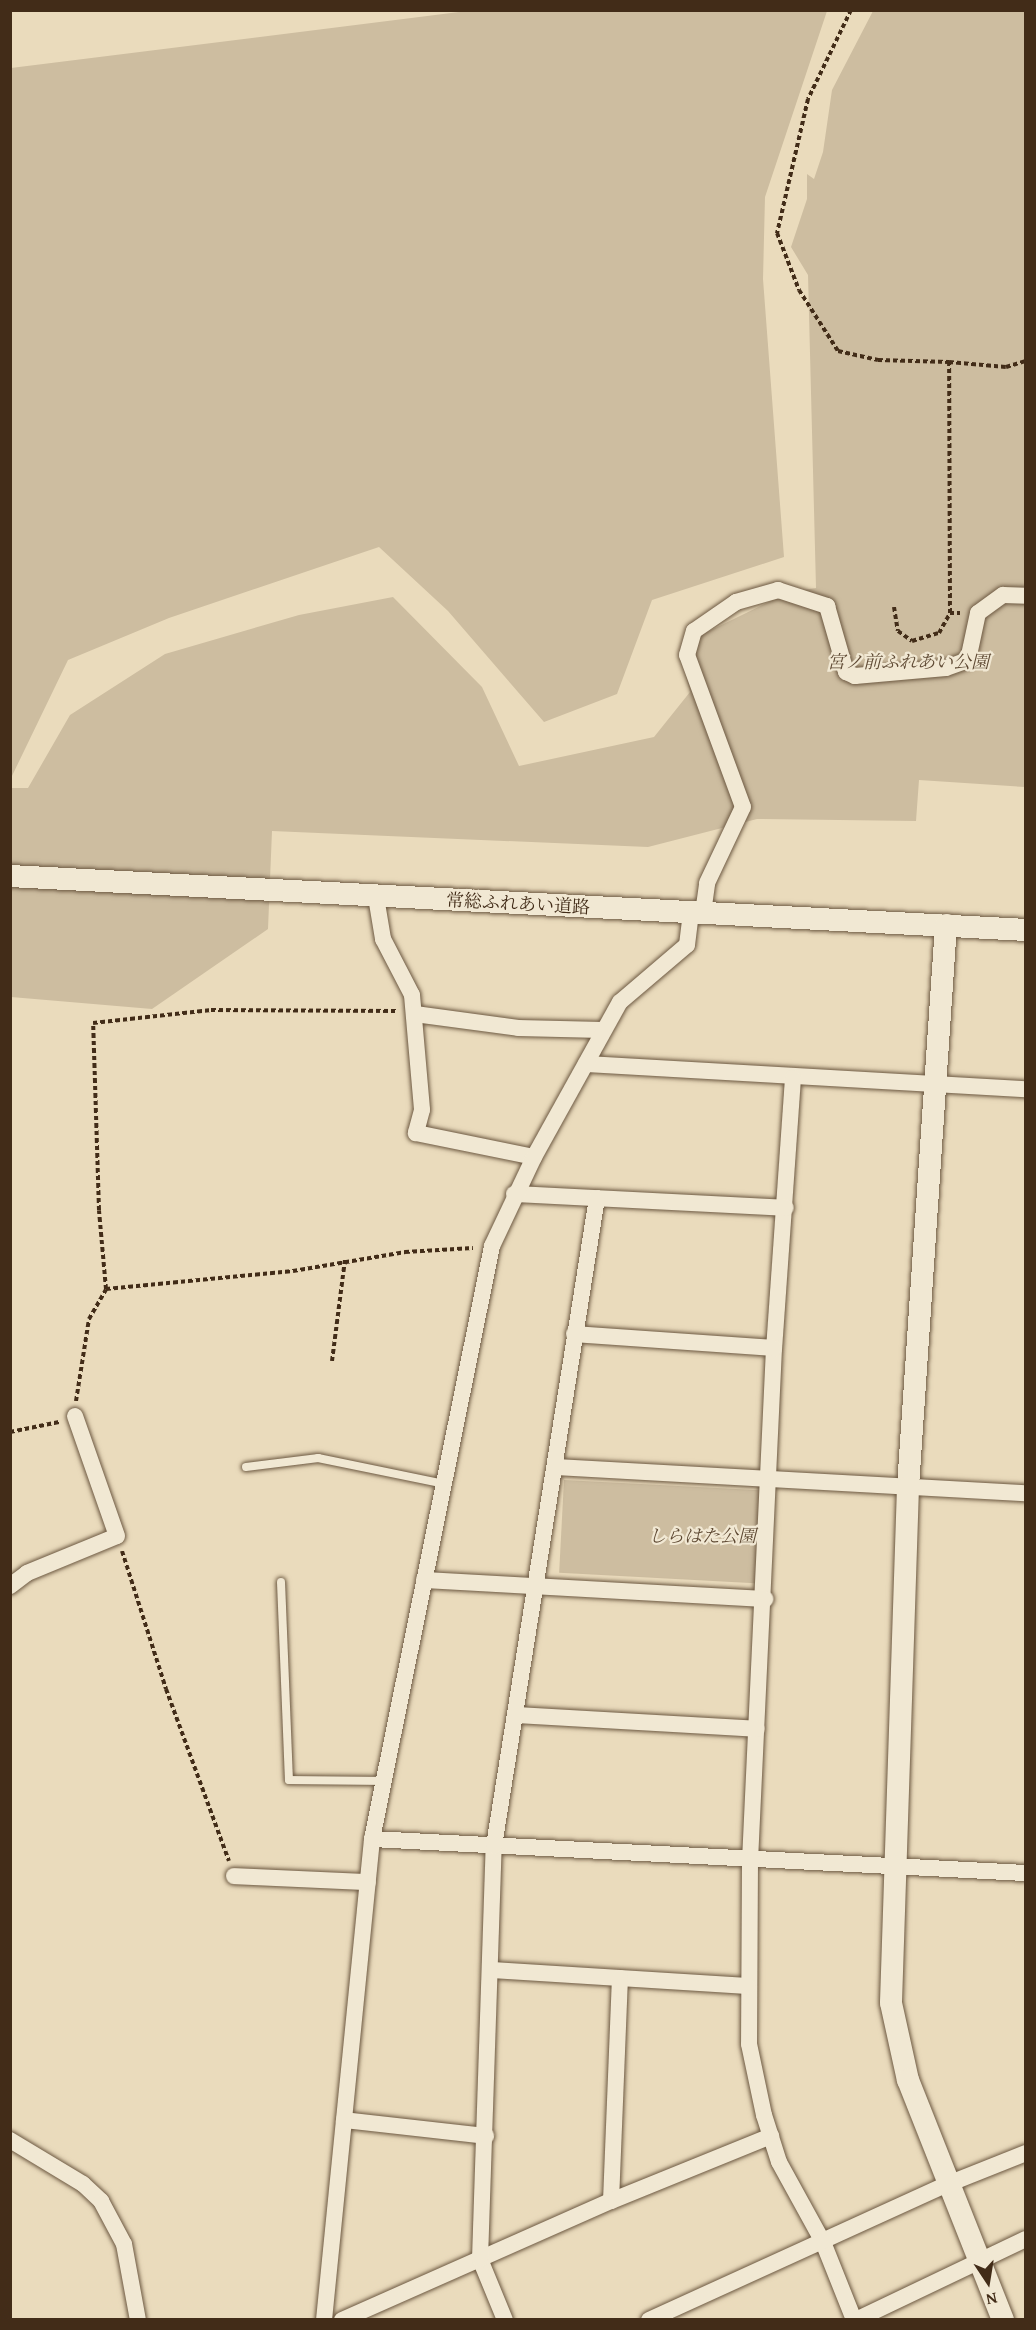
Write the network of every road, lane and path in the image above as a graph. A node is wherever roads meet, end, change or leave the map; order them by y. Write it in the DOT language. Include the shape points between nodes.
graph roads {
  1 [pos="851,10"];
  2 [pos="1026,361"];
  3 [pos="949,362"];
  4 [pos="1026,596"];
  5 [pos="894,607"];
  6 [pos="950,613"];
  7 [pos="978,613"];
  8 [pos="10,876"];
  9 [pos="376,897"];
  10 [pos="697,913"];
  11 [pos="946,925"];
  12 [pos="1026,930"];
  13 [pos="415,1014"];
  14 [pos="603,1030"];
  15 [pos="586,1064"];
  16 [pos="793,1078"];
  17 [pos="936,1085"];
  18 [pos="1026,1089"];
  19 [pos="534,1157"];
  20 [pos="514,1194"];
  21 [pos="597,1198"];
  22 [pos="786,1208"];
  23 [pos="492,1246"];
  24 [pos="345,1259"];
  25 [pos="106,1289"];
  26 [pos="574,1334"];
  27 [pos="774,1348"];
  28 [pos="332,1361"];
  29 [pos="75,1416"];
  30 [pos="10,1432"];
  31 [pos="246,1467"];
  32 [pos="555,1467"];
  33 [pos="770,1479"];
  34 [pos="445,1484"];
  35 [pos="908,1487"];
  36 [pos="1026,1493"];
  37 [pos="117,1536"];
  38 [pos="424,1580"];
  39 [pos="281,1582"];
  40 [pos="10,1586"];
  41 [pos="536,1587"];
  42 [pos="765,1599"];
  43 [pos="516,1715"];
  44 [pos="757,1729"];
  45 [pos="384,1781"];
  46 [pos="372,1839"];
  47 [pos="494,1846"];
  48 [pos="750,1860"];
  49 [pos="893,1867"];
  50 [pos="1026,1873"];
  51 [pos="234,1876"];
  52 [pos="368,1882"];
  53 [pos="492,1970"];
  54 [pos="620,1978"];
  55 [pos="747,1986"];
  56 [pos="344,2120"];
  57 [pos="486,2136"];
  58 [pos="771,2136"];
  59 [pos="10,2140"];
  60 [pos="1026,2152"];
  61 [pos="948,2184"];
  62 [pos="611,2201"];
  63 [pos="1026,2239"];
  64 [pos="823,2242"];
  65 [pos="480,2259"];
  66 [pos="978,2262"];
  67 [pos="138,2319"];
  68 [pos="324,2319"];
  69 [pos="342,2319"];
  70 [pos="505,2319"];
  71 [pos="649,2319"];
  72 [pos="855,2319"];
  73 [pos="1003,2319"];
  1 -- 3 [label="path" via="808,99 777,233 799,290 838,351 878,360"];
  2 -- 3 [label="path" via="1006,367"];
  3 -- 6 [label="path"];
  4 -- 7 [label="street" via="1003,595"];
  5 -- 6 [label="path" via="898,631 912,641 939,633"];
  6 -- 7 [label="path"];
  7 -- 10 [label="street" via="968,660 855,676 846,672 827,606 798,595 778,590 753,595 694,631 687,655 743,807"];
  8 -- 9 [label="street, 常総ふれあい道路"];
  9 -- 10 [label="street, 常総ふれあい道路"];
  9 -- 13 [label="street" via="383,939 412,996"];
  10 -- 11 [label="street, 常総ふれあい道路"];
  10 -- 14 [label="street" via="687,945 620,1002"];
  11 -- 12 [label="street, 常総ふれあい道路"];
  11 -- 17 [label="street"];
  13 -- 14 [label="street" via="518,1028"];
  13 -- 19 [label="street" via="422,1110 416,1133"];
  13 -- 25 [label="path" via="211,1010 93,1023 99,1210"];
  14 -- 15 [label="street"];
  15 -- 16 [label="street"];
  15 -- 19 [label="street"];
  16 -- 17 [label="street"];
  16 -- 22 [label="street"];
  17 -- 18 [label="street"];
  17 -- 35 [label="street"];
  19 -- 20 [label="street"];
  20 -- 21 [label="street"];
  20 -- 23 [label="street"];
  21 -- 22 [label="street"];
  21 -- 26 [label="street"];
  22 -- 27 [label="street"];
  23 -- 24 [label="path"];
  23 -- 34 [label="street"];
  24 -- 25 [label="path" via="282,1272"];
  24 -- 28 [label="path"];
  25 -- 29 [label="path" via="89,1319"];
  26 -- 27 [label="street"];
  26 -- 32 [label="street"];
  27 -- 33 [label="street"];
  29 -- 30 [label="path"];
  29 -- 37 [label="street"];
  31 -- 34 [label="lane" via="318,1458"];
  32 -- 33 [label="street"];
  32 -- 41 [label="street"];
  33 -- 35 [label="street"];
  33 -- 42 [label="street"];
  34 -- 38 [label="street"];
  35 -- 36 [label="street"];
  35 -- 49 [label="street"];
  37 -- 40 [label="street" via="27,1573"];
  37 -- 51 [label="path" via="166,1689"];
  38 -- 41 [label="street"];
  38 -- 45 [label="street"];
  39 -- 45 [label="lane" via="290,1780"];
  41 -- 42 [label="street"];
  41 -- 43 [label="street"];
  42 -- 44 [label="street"];
  43 -- 44 [label="street"];
  43 -- 47 [label="street"];
  44 -- 48 [label="street"];
  45 -- 46 [label="street"];
  46 -- 47 [label="street"];
  46 -- 52 [label="street"];
  47 -- 48 [label="street"];
  47 -- 53 [label="street"];
  48 -- 49 [label="street"];
  48 -- 55 [label="street"];
  49 -- 50 [label="street"];
  49 -- 61 [label="street" via="891,2003 908,2080"];
  51 -- 52 [label="street"];
  52 -- 56 [label="street"];
  53 -- 54 [label="street"];
  53 -- 57 [label="street"];
  54 -- 55 [label="street"];
  54 -- 62 [label="street"];
  55 -- 58 [label="street" via="749,2044"];
  56 -- 57 [label="street"];
  56 -- 68 [label="street"];
  57 -- 65 [label="street"];
  58 -- 62 [label="street"];
  58 -- 64 [label="street" via="779,2162"];
  59 -- 67 [label="street" via="83,2184 101,2201 124,2244"];
  60 -- 61 [label="street"];
  61 -- 64 [label="street"];
  61 -- 66 [label="street"];
  62 -- 65 [label="street"];
  63 -- 66 [label="street"];
  64 -- 71 [label="street"];
  64 -- 72 [label="street"];
  65 -- 69 [label="street"];
  65 -- 70 [label="street"];
  66 -- 72 [label="street"];
  66 -- 73 [label="street"];
}
